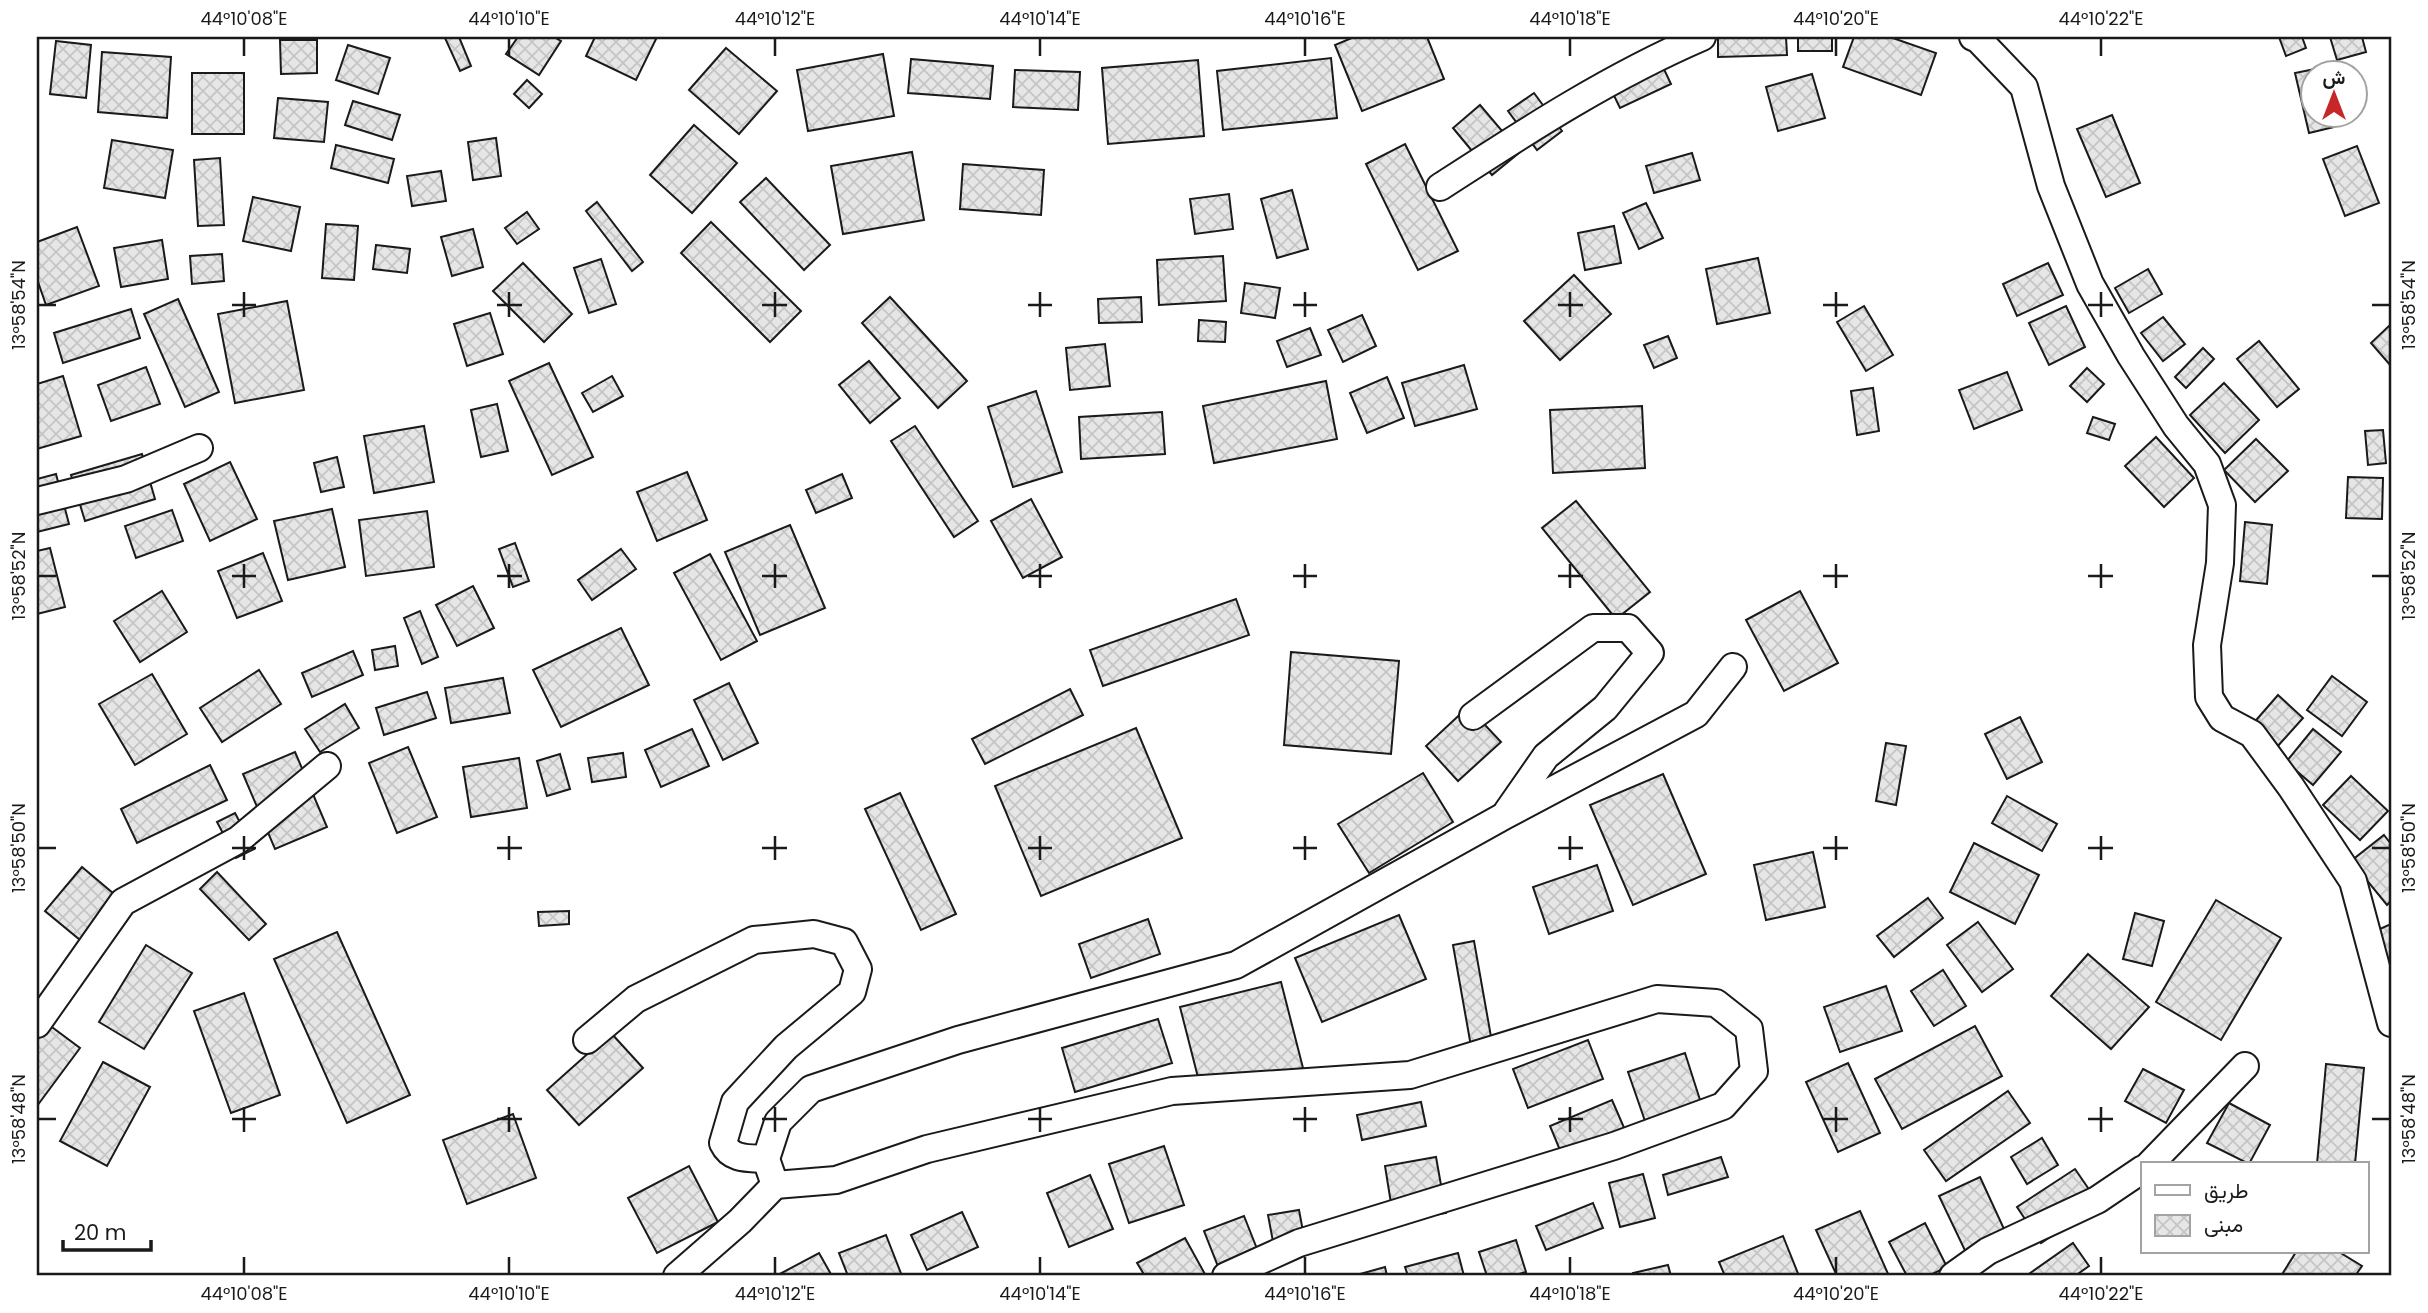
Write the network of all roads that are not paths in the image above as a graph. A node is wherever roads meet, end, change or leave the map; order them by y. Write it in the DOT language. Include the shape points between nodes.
graph roads {
  1 [pos="1702,37"];
  2 [pos="1972,37"];
  3 [pos="1440,187"];
  4 [pos="199,448"];
  5 [pos="37,501"];
  6 [pos="1733,667"];
  7 [pos="1473,716"];
  8 [pos="327,766"];
  9 [pos="1504,816"];
  10 [pos="2391,1023"];
  11 [pos="37,1024"];
  12 [pos="587,1040"];
  13 [pos="2245,1066"];
  14 [pos="766,1159"];
  15 [pos="2152,1162"];
  16 [pos="2141,1170"];
  17 [pos="775,1185"];
  18 [pos="677,1276"];
  19 [pos="1226,1276"];
  20 [pos="1954,1276"];
  1 -- 3 [label="street" via="1573,102"];
  2 -- 10 [label="street" via="2024,87 2051,186 2090,284 2131,356 2207,464 2222,505 2220,563 2207,645 2209,697 2222,719 2252,734 2353,881"];
  4 -- 5 [label="street" via="126,479"];
  6 -- 9 [label="street" via="1696,714"];
  7 -- 9 [label="street" via="1593,628 1628,628 1650,653 1605,708 1546,756"];
  8 -- 11 [label="street" via="237,840 123,902"];
  9 -- 14 [label="street" via="1236,965 958,1040 811,1089 778,1122"];
  12 -- 14 [label="street" via="636,999 754,940 814,934 844,942 858,969 852,992 786,1048 736,1102 723,1143 727,1152"];
  13 -- 15 [label="street"];
  14 -- 17 [label="street"];
  16 -- 20 [label="street" via="2096,1199 1988,1251"];
  17 -- 18 [label="street"];
  17 -- 19 [label="street" via="836,1180 927,1149 1172,1091 1410,1075 1657,999 1716,1003 1749,1029 1754,1072 1723,1106 1614,1146 1299,1242"];
}
